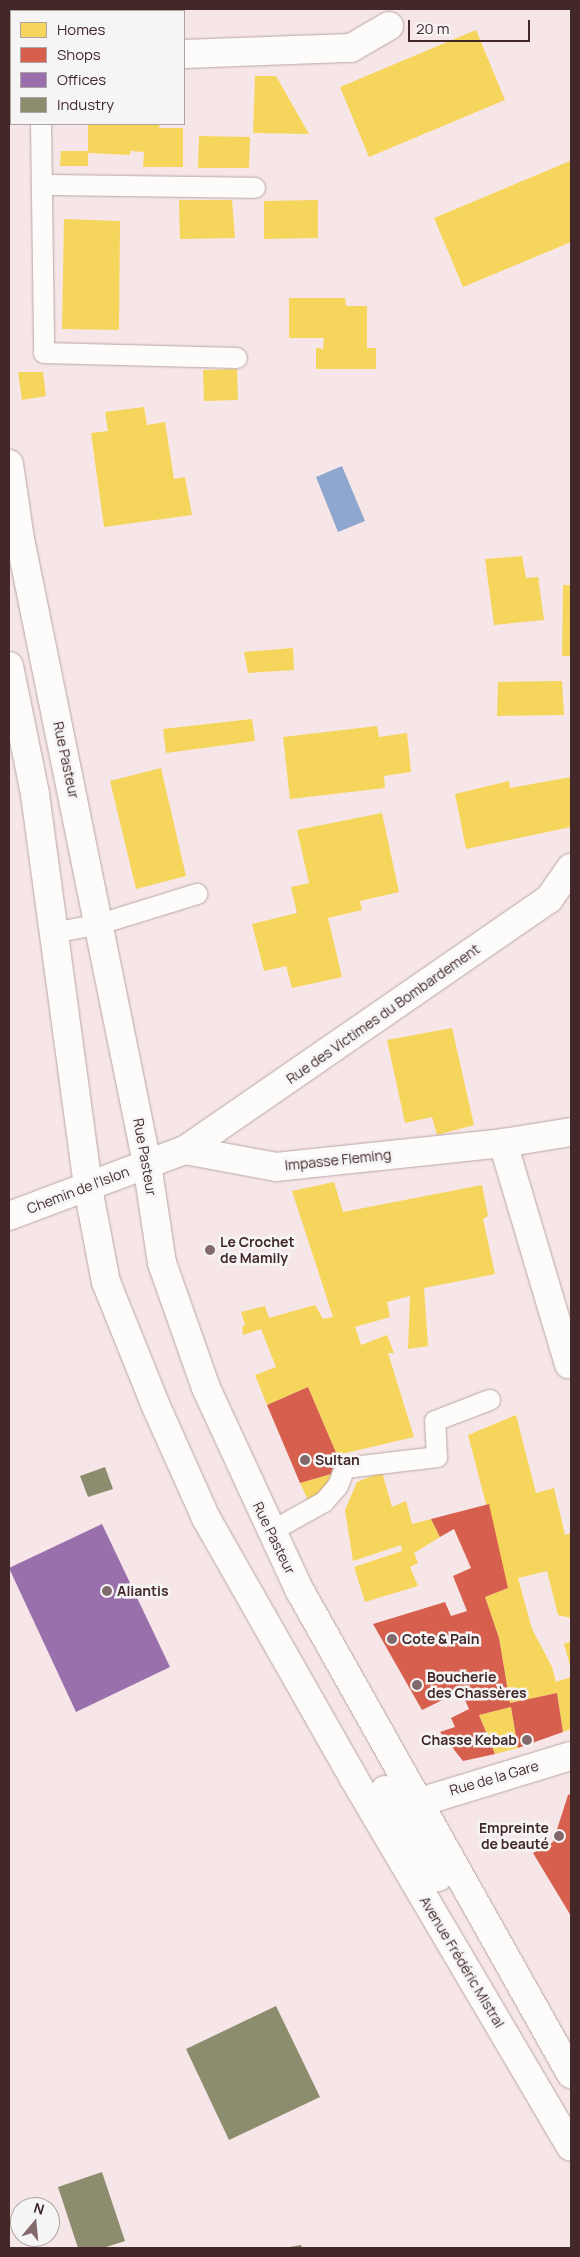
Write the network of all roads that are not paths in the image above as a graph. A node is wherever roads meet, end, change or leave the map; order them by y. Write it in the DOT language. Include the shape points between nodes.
graph roads {
  1 [pos="388,17"];
  2 [pos="185,54"];
  3 [pos="41,125"];
  4 [pos="44,185"];
  5 [pos="255,188"];
  6 [pos="237,358"];
  7 [pos="9,464"];
  8 [pos="9,666"];
  9 [pos="571,868"];
  10 [pos="197,894"];
  11 [pos="100,924"];
  12 [pos="53,933"];
  13 [pos="571,1132"];
  14 [pos="502,1143"];
  15 [pos="185,1150"];
  16 [pos="147,1164"];
  17 [pos="88,1188"];
  18 [pos="9,1216"];
  19 [pos="569,1364"];
  20 [pos="490,1400"];
  21 [pos="272,1531"];
  22 [pos="571,1756"];
  23 [pos="353,1777"];
  24 [pos="385,1790"];
  25 [pos="417,1803"];
  26 [pos="571,2076"];
  27 [pos="571,2146"];
  1 -- 2 [label="main road" via="351,48"];
  3 -- 4 [label="lane"];
  4 -- 5 [label="lane"];
  4 -- 6 [label="lane" via="44,353"];
  7 -- 11 [label="main road, Rue Pasteur" via="20,539"];
  8 -- 12 [label="main road" via="35,794"];
  9 -- 15 [label="main road, Rue des Victimes du Bombardement" via="549,899"];
  10 -- 11 [label="lane"];
  11 -- 12 [label="lane"];
  11 -- 16 [label="main road, Rue Pasteur"];
  12 -- 17 [label="main road"];
  13 -- 14 [label="main road, Impasse Fleming"];
  14 -- 15 [label="main road, Impasse Fleming" via="276,1167"];
  14 -- 19 [label="main road"];
  15 -- 16 [label="main road"];
  16 -- 17 [label="main road, Chemin de l'Islon"];
  16 -- 21 [label="main road, Rue Pasteur" via="162,1263 206,1388"];
  17 -- 18 [label="main road, Chemin de l'Islon"];
  17 -- 23 [label="main road" via="106,1282 202,1510"];
  20 -- 21 [label="lane" via="435,1421 437,1457 345,1468 338,1486 324,1502"];
  21 -- 25 [label="main road, Rue Pasteur" via="300,1591"];
  22 -- 25 [label="main road, Rue de la Gare"];
  23 -- 24 [label="main road"];
  23 -- 27 [label="main road, Avenue Frédéric Mistral"];
  24 -- 25 [label="main road"];
  24 -- 26 [label="main road, Avenue Frédéric Mistral" via="540,2056"];
  25 -- 26 [label="main road, Avenue Frédéric Mistral"];
}
